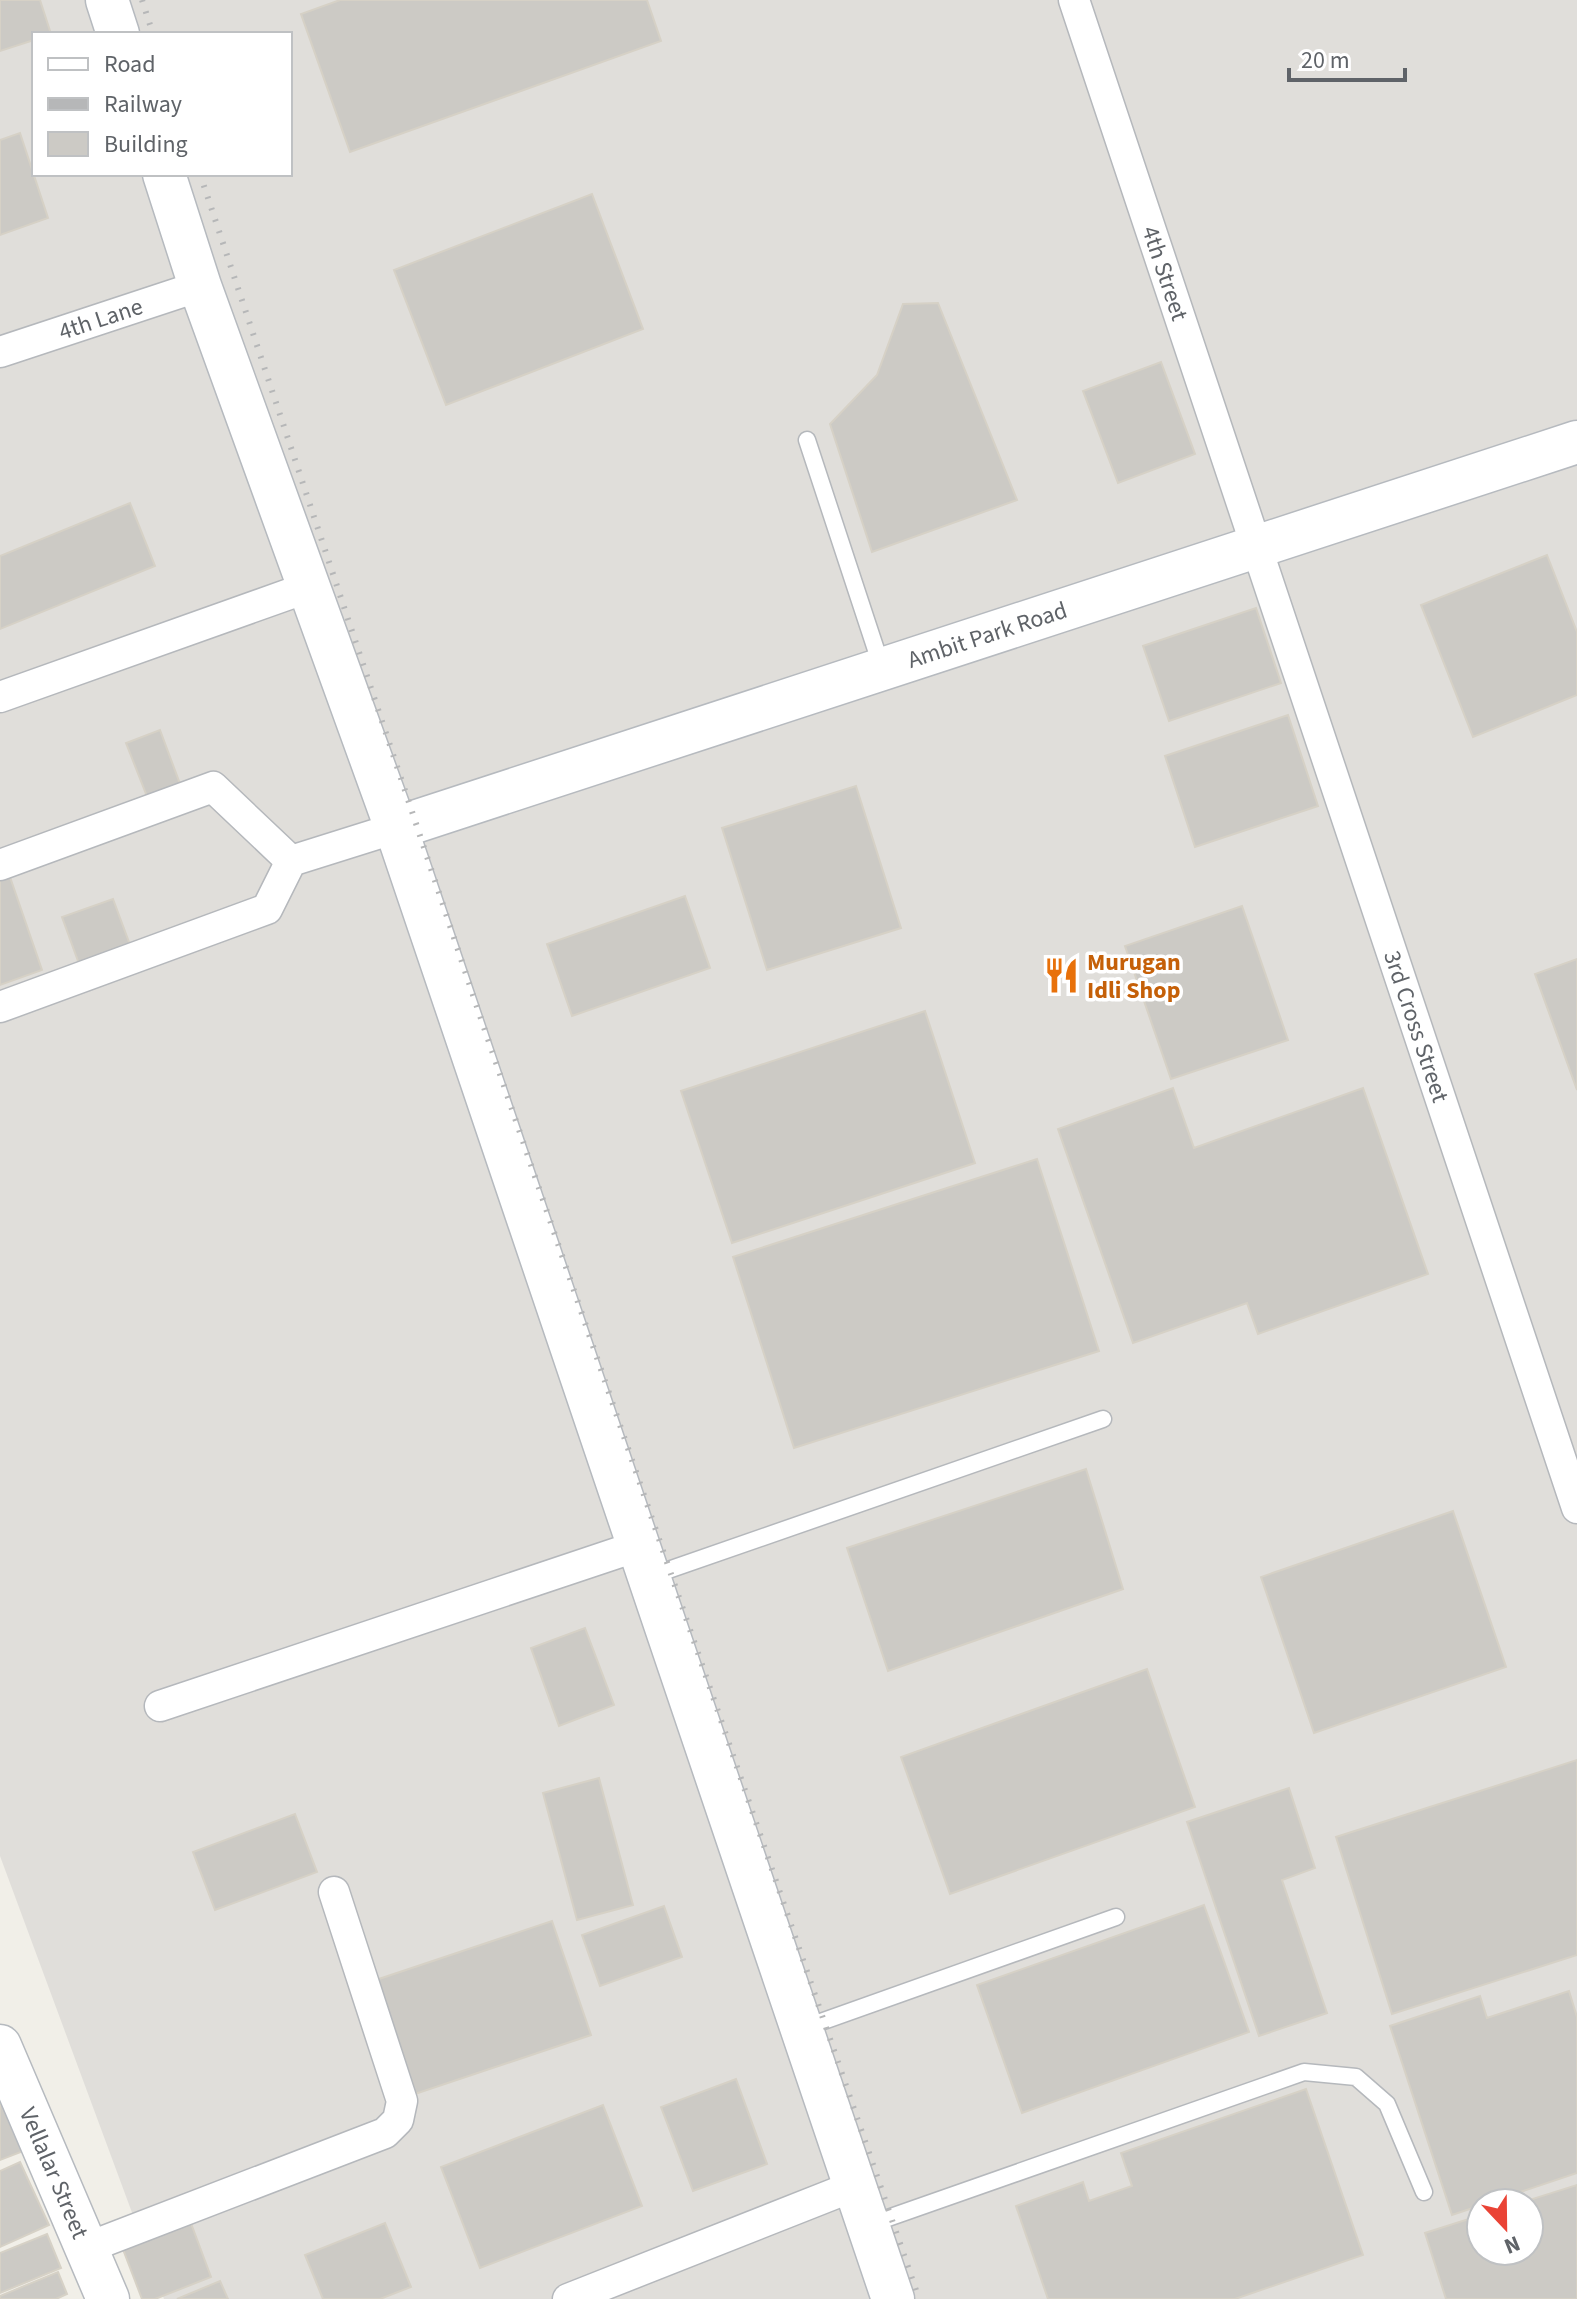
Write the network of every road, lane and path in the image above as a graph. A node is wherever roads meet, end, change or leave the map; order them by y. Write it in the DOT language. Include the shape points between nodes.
graph roads {
  1 [pos="107,0"];
  2 [pos="1074,0"];
  3 [pos="117,32"];
  4 [pos="165,176"];
  5 [pos="200,286"];
  6 [pos="0,352"];
  7 [pos="807,440"];
  8 [pos="1577,442"];
  9 [pos="1255,545"];
  10 [pos="309,587"];
  11 [pos="882,668"];
  12 [pos="0,697"];
  13 [pos="396,828"];
  14 [pos="291,861"];
  15 [pos="0,865"];
  16 [pos="0,1007"];
  17 [pos="1103,1419"];
  18 [pos="1577,1508"];
  19 [pos="644,1561"];
  20 [pos="160,1706"];
  21 [pos="334,1892"];
  22 [pos="1116,1917"];
  23 [pos="801,2029"];
  24 [pos="0,2046"];
  25 [pos="854,2186"];
  26 [pos="1424,2192"];
  27 [pos="867,2225"];
  28 [pos="89,2247"];
  29 [pos="108,2299"];
  30 [pos="568,2299"];
  31 [pos="893,2299"];
  1 -- 3 [label="street"];
  2 -- 9 [label="street, 4th Street"];
  4 -- 5 [label="street"];
  5 -- 6 [label="street, 4th Lane"];
  5 -- 10 [label="street"];
  7 -- 11 [label="lane"];
  8 -- 9 [label="street, Ambit Park Road"];
  9 -- 11 [label="street, Ambit Park Road"];
  9 -- 18 [label="street, 3rd Cross Street"];
  10 -- 12 [label="street"];
  10 -- 13 [label="street"];
  11 -- 13 [label="street, Ambit Park Road"];
  13 -- 14 [label="street"];
  13 -- 19 [label="street"];
  14 -- 15 [label="street" via="213,787"];
  14 -- 16 [label="street" via="267,909"];
  17 -- 19 [label="lane"];
  19 -- 20 [label="street"];
  19 -- 23 [label="street"];
  21 -- 28 [label="street" via="402,2101 398,2120 385,2133"];
  22 -- 23 [label="lane"];
  23 -- 25 [label="street"];
  24 -- 28 [label="street, Vellalar Street"];
  25 -- 27 [label="street"];
  25 -- 30 [label="street"];
  26 -- 27 [label="lane" via="1387,2104 1356,2077 1304,2072"];
  27 -- 31 [label="street"];
  28 -- 29 [label="street, Vellalar Street"];
}
